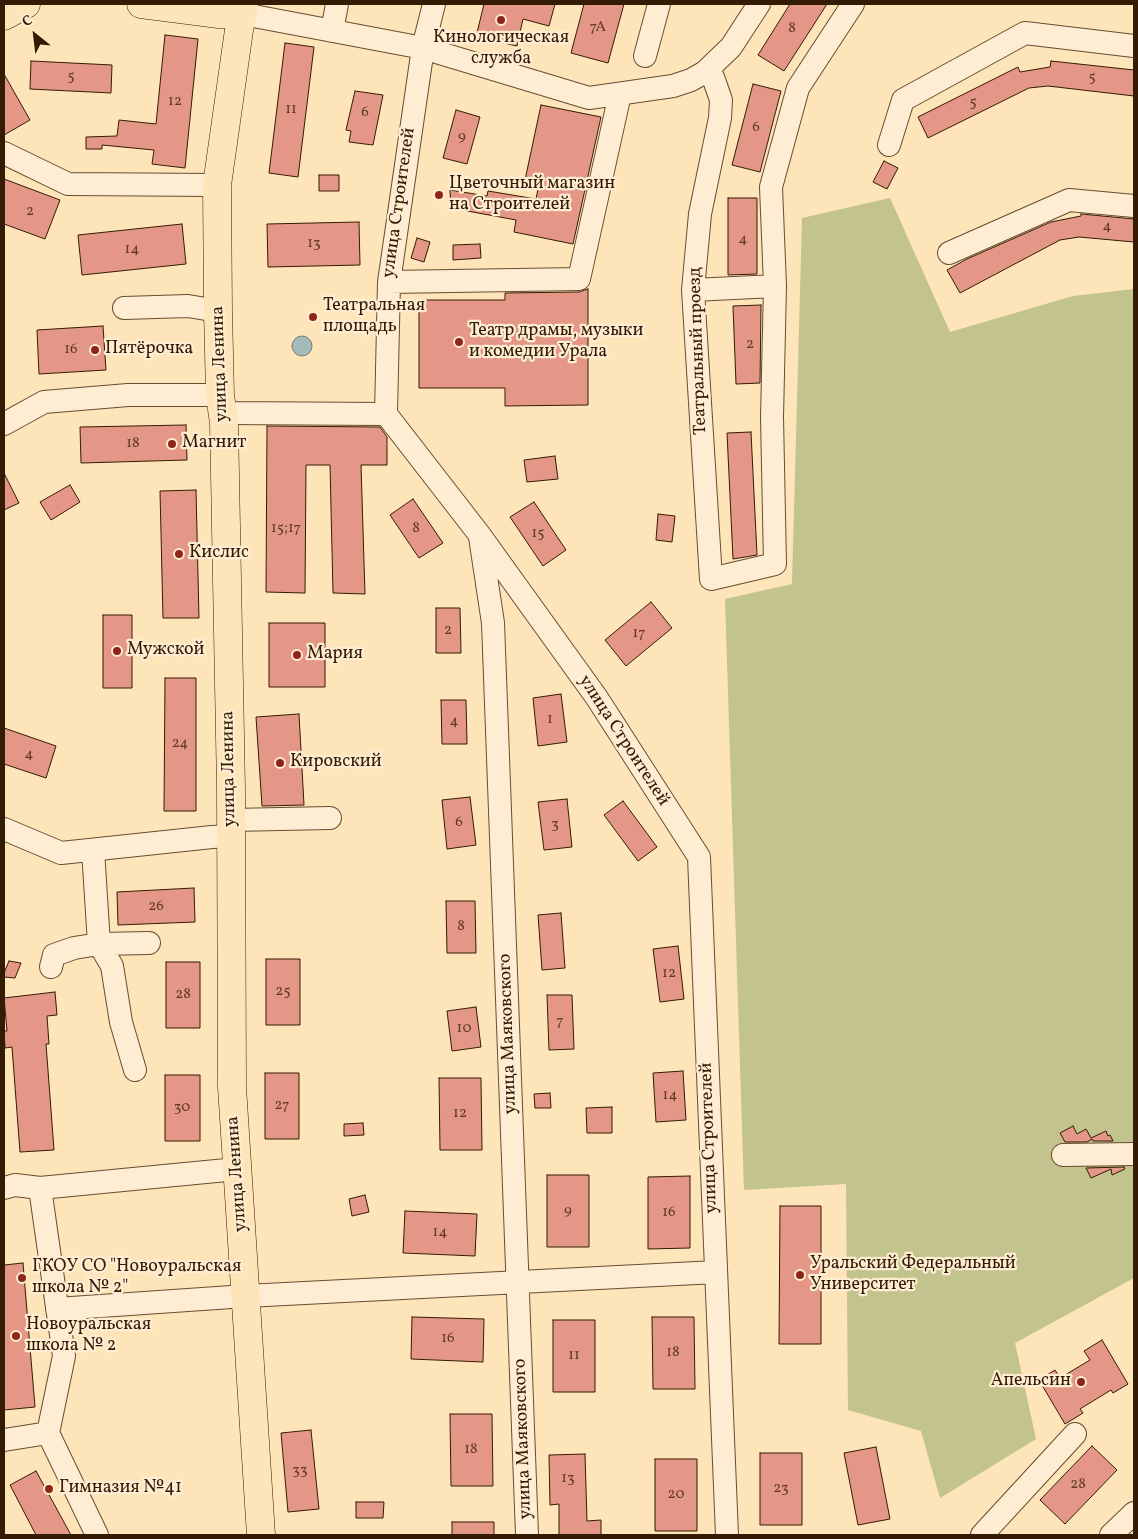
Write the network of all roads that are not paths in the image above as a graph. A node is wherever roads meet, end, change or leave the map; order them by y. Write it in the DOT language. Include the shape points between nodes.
graph roads {
  1 [pos="141,4"];
  2 [pos="337,4"];
  3 [pos="434,4"];
  4 [pos="658,4"];
  5 [pos="759,4"];
  6 [pos="853,4"];
  7 [pos="244,9"];
  8 [pos="332,30"];
  9 [pos="1134,46"];
  10 [pos="423,48"];
  11 [pos="645,56"];
  12 [pos="706,72"];
  13 [pos="620,94"];
  14 [pos="889,144"];
  15 [pos="4,153"];
  16 [pos="217,185"];
  17 [pos="1134,206"];
  18 [pos="949,253"];
  19 [pos="388,282"];
  20 [pos="775,286"];
  21 [pos="693,290"];
  22 [pos="124,308"];
  23 [pos="218,311"];
  24 [pos="222,404"];
  25 [pos="386,414"];
  26 [pos="4,424"];
  27 [pos="479,534"];
  28 [pos="330,818"];
  29 [pos="231,828"];
  30 [pos="4,829"];
  31 [pos="92,850"];
  32 [pos="149,943"];
  33 [pos="99,944"];
  34 [pos="51,967"];
  35 [pos="135,1070"];
  36 [pos="1134,1154"];
  37 [pos="1063,1155"];
  38 [pos="237,1169"];
  39 [pos="4,1188"];
  40 [pos="40,1188"];
  41 [pos="716,1272"];
  42 [pos="518,1283"];
  43 [pos="246,1296"];
  44 [pos="57,1309"];
  45 [pos="48,1432"];
  46 [pos="1075,1434"];
  47 [pos="4,1440"];
  48 [pos="1134,1514"];
  49 [pos="97,1535"];
  50 [pos="262,1535"];
  51 [pos="527,1535"];
  52 [pos="726,1535"];
  53 [pos="982,1535"];
  54 [pos="1110,1535"];
  1 -- 7 [label="main road" via="219,14"];
  2 -- 8 [label="street"];
  3 -- 10 [label="street, улица Строителей"];
  4 -- 11 [label="street"];
  5 -- 12 [label="street" via="731,47"];
  6 -- 20 [label="street" via="795,97 771,187"];
  7 -- 8 [label="street"];
  7 -- 16 [label="main road, улица Ленина"];
  8 -- 10 [label="street"];
  9 -- 14 [label="street" via="1025,33 903,100"];
  10 -- 13 [label="street" via="589,98"];
  10 -- 19 [label="street, улица Строителей"];
  12 -- 13 [label="street" via="673,86"];
  12 -- 21 [label="street, Театральный проезд" via="713,77 721,100 720,118 700,214"];
  13 -- 19 [label="street" via="579,279"];
  15 -- 16 [label="street" via="68,184"];
  16 -- 23 [label="main road, улица Ленина"];
  17 -- 18 [label="street" via="1069,200"];
  19 -- 25 [label="street, улица Строителей"];
  20 -- 21 [label="street"];
  20 -- 21 [label="street, Театральный проезд" via="772,418 775,564 711,578"];
  22 -- 23 [label="street" via="188,306"];
  23 -- 24 [label="main road, улица Ленина"];
  24 -- 25 [label="street"];
  24 -- 26 [label="street" via="128,395 44,402"];
  24 -- 29 [label="main road, улица Ленина"];
  25 -- 27 [label="street, улица Строителей"];
  27 -- 41 [label="street, улица Строителей" via="597,698 699,857"];
  27 -- 42 [label="street, улица Маяковского" via="493,623"];
  28 -- 29 [label="street"];
  29 -- 31 [label="street"];
  29 -- 38 [label="main road, улица Ленина" via="232,1087"];
  30 -- 31 [label="street" via="61,853"];
  31 -- 33 [label="street"];
  32 -- 33 [label="street"];
  33 -- 34 [label="street" via="54,955"];
  33 -- 35 [label="street" via="112,966 121,1022"];
  36 -- 37 [label="street"];
  38 -- 40 [label="street"];
  38 -- 43 [label="main road, улица Ленина"];
  39 -- 40 [label="street" via="15,1185"];
  40 -- 44 [label="street"];
  41 -- 42 [label="street"];
  41 -- 52 [label="street, улица Строителей"];
  42 -- 43 [label="street"];
  42 -- 51 [label="street, улица Маяковского"];
  43 -- 44 [label="street"];
  43 -- 50 [label="main road, улица Ленина"];
  44 -- 45 [label="street" via="64,1356"];
  45 -- 47 [label="street"];
  45 -- 49 [label="street"];
  46 -- 53 [label="street"];
  48 -- 54 [label="street"];
}
